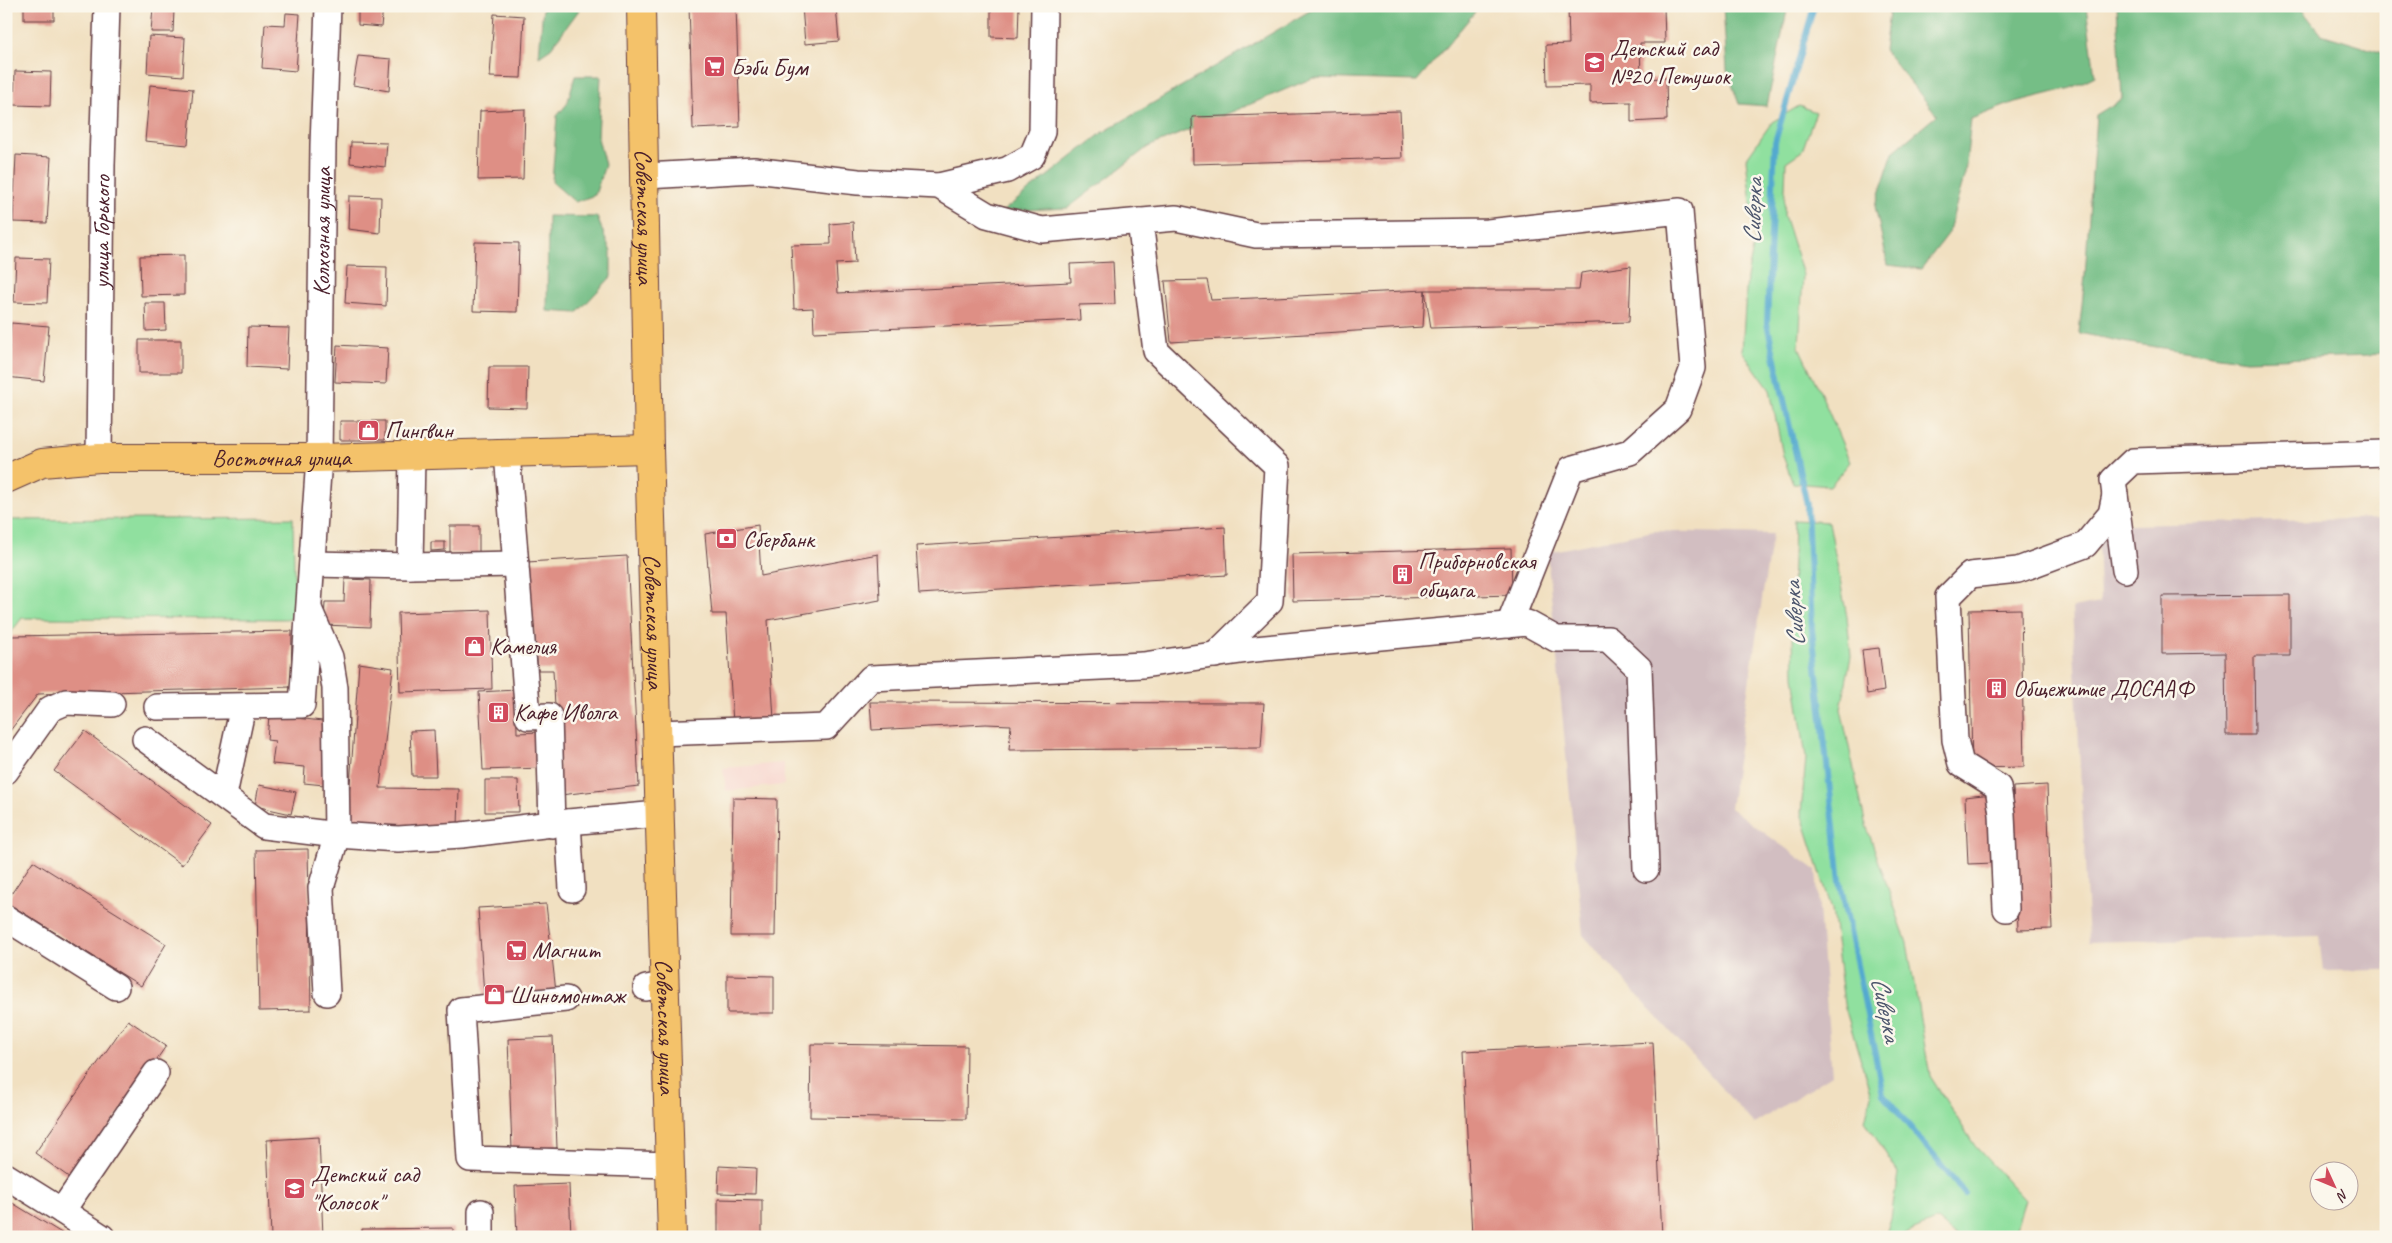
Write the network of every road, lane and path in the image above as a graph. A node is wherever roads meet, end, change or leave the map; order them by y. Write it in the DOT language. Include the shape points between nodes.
graph roads {
  1 [pos="107,6"];
  2 [pos="328,6"];
  3 [pos="641,6"];
  4 [pos="1044,6"];
  5 [pos="646,176"];
  6 [pos="939,186"];
  7 [pos="1140,221"];
  8 [pos="649,449"];
  9 [pos="507,453"];
  10 [pos="2386,453"];
  11 [pos="412,455"];
  12 [pos="99,458"];
  13 [pos="319,458"];
  14 [pos="6,479"];
  15 [pos="2115,495"];
  16 [pos="312,564"];
  17 [pos="516,564"];
  18 [pos="410,566"];
  19 [pos="2125,570"];
  20 [pos="309,608"];
  21 [pos="1509,625"];
  22 [pos="1215,655"];
  23 [pos="112,704"];
  24 [pos="243,706"];
  25 [pos="157,707"];
  26 [pos="657,733"];
  27 [pos="145,739"];
  28 [pos="6,771"];
  29 [pos="224,795"];
  30 [pos="660,814"];
  31 [pos="560,823"];
  32 [pos="337,835"];
  33 [pos="1646,869"];
  34 [pos="572,889"];
  35 [pos="2006,910"];
  36 [pos="6,918"];
  37 [pos="116,987"];
  38 [pos="327,993"];
  39 [pos="566,999"];
  40 [pos="156,1073"];
  41 [pos="670,1165"];
  42 [pos="6,1176"];
  43 [pos="62,1210"];
  44 [pos="480,1212"];
  45 [pos="102,1237"];
  46 [pos="481,1237"];
  47 [pos="672,1237"];
  1 -- 12 [label="street, улица Горького"];
  2 -- 13 [label="street, Колхозная улица"];
  3 -- 5 [label="main road, Советская улица"];
  4 -- 6 [label="street" via="1042,132 1032,156 1007,170"];
  5 -- 6 [label="street" via="754,170 858,182"];
  5 -- 8 [label="main road, Советская улица"];
  6 -- 7 [label="street" via="988,215 1042,230"];
  7 -- 21 [label="street" via="1176,218 1256,235 1488,232 1680,211 1693,368 1678,409 1630,452 1571,469"];
  7 -- 22 [label="street" via="1156,351 1277,466 1270,601"];
  8 -- 9 [label="main road, Восточная улица"];
  8 -- 26 [label="main road, Советская улица"];
  9 -- 11 [label="main road, Восточная улица"];
  9 -- 17 [label="street"];
  10 -- 15 [label="street" via="2133,461 2112,480"];
  11 -- 13 [label="main road, Восточная улица"];
  11 -- 18 [label="street"];
  12 -- 13 [label="main road, Восточная улица"];
  12 -- 14 [label="main road, Восточная улица" via="42,463"];
  13 -- 16 [label="street, Колхозная улица"];
  15 -- 19 [label="street"];
  15 -- 35 [label="street" via="2111,514 2085,545 2018,570 1970,575 1948,597 1955,740 1961,764 1998,787"];
  16 -- 18 [label="street"];
  16 -- 20 [label="street, Колхозная улица"];
  17 -- 18 [label="street"];
  17 -- 31 [label="street" via="528,717 548,716"];
  20 -- 24 [label="street, Колхозная улица" via="302,704"];
  20 -- 32 [label="street" via="330,657 335,688"];
  21 -- 22 [label="street"];
  21 -- 33 [label="street" via="1527,623 1556,639 1608,639 1639,668"];
  22 -- 26 [label="street" via="1143,665 872,678 826,727"];
  23 -- 28 [label="street" via="66,702 50,709"];
  24 -- 25 [label="street"];
  24 -- 29 [label="street"];
  26 -- 30 [label="main road, Советская улица"];
  27 -- 29 [label="street"];
  29 -- 32 [label="street" via="264,826"];
  30 -- 31 [label="street"];
  30 -- 41 [label="main road, Советская улица" via="655,986"];
  31 -- 32 [label="street" via="398,839"];
  31 -- 34 [label="street"];
  32 -- 38 [label="street" via="321,888"];
  36 -- 37 [label="street"];
  39 -- 41 [label="street" via="461,1010 470,1160"];
  40 -- 43 [label="street"];
  41 -- 47 [label="main road, Советская улица"];
  42 -- 43 [label="street"];
  43 -- 45 [label="street"];
  44 -- 46 [label="street"];
}
